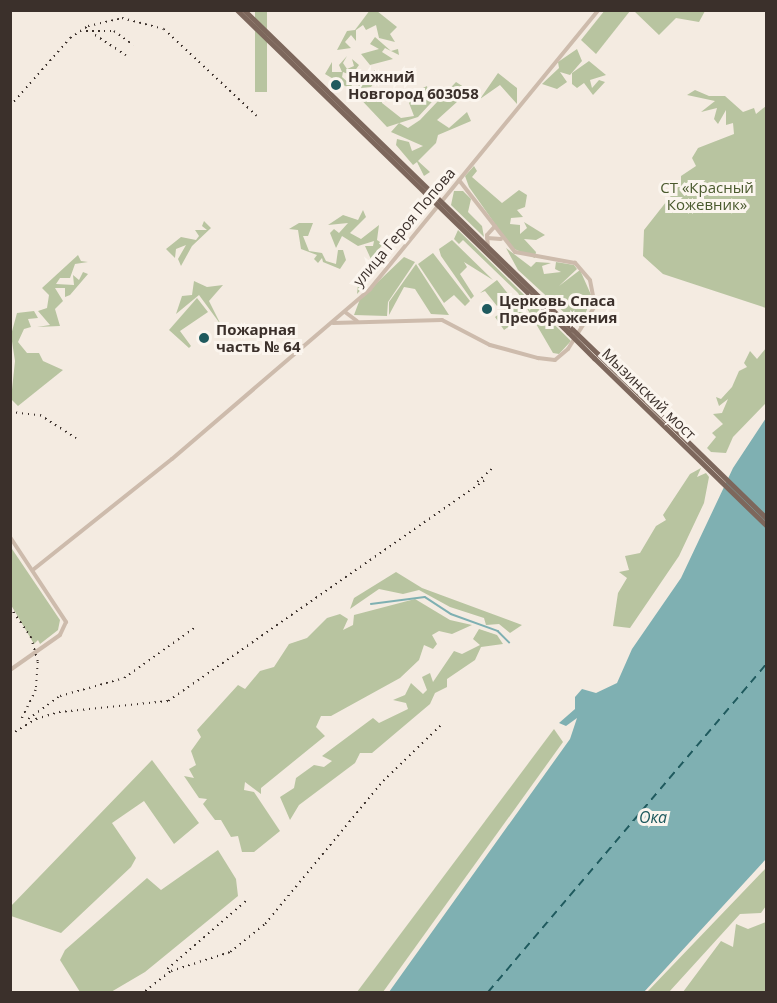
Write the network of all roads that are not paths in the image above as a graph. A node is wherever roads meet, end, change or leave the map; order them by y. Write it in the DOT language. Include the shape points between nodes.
graph roads {
  1 [pos="237,10"];
  2 [pos="244,10"];
  3 [pos="598,10"];
  4 [pos="459,180"];
  5 [pos="439,203"];
  6 [pos="495,226"];
  7 [pos="486,238"];
  8 [pos="502,240"];
  9 [pos="488,248"];
  10 [pos="345,312"];
  11 [pos="332,322"];
  12 [pos="357,322"];
  13 [pos="570,330"];
  14 [pos="676,433"];
  15 [pos="766,519"];
  16 [pos="766,525"];
  17 [pos="10,537"];
  18 [pos="34,569"];
  19 [pos="10,670"];
  1 -- 5 [label="main road"];
  2 -- 5 [label="main road"];
  3 -- 4 [label="street, улица Героя Попова"];
  4 -- 5 [label="street, улица Героя Попова"];
  4 -- 6 [label="street"];
  5 -- 9 [label="main road, Мызинский мост"];
  5 -- 10 [label="street, улица Героя Попова" via="384,273"];
  5 -- 13 [label="main road, Мызинский мост"];
  6 -- 7 [label="street"];
  6 -- 8 [label="street"];
  7 -- 8 [label="street" via="493,235"];
  7 -- 9 [label="street"];
  8 -- 12 [label="street" via="525,256 574,263 590,280 595,300 589,321 555,360 490,345 442,320"];
  9 -- 13 [label="main road, Мызинский мост"];
  10 -- 11 [label="street, улица Героя Попова"];
  10 -- 12 [label="street"];
  11 -- 12 [label="street"];
  11 -- 18 [label="street, улица Героя Попова"];
  13 -- 14 [label="main road, Мызинский мост, bridge"];
  14 -- 15 [label="main road, Мызинский мост"];
  14 -- 16 [label="main road, Мызинский мост"];
  17 -- 18 [label="street"];
  18 -- 19 [label="street" via="64,613 65,628"];
}
